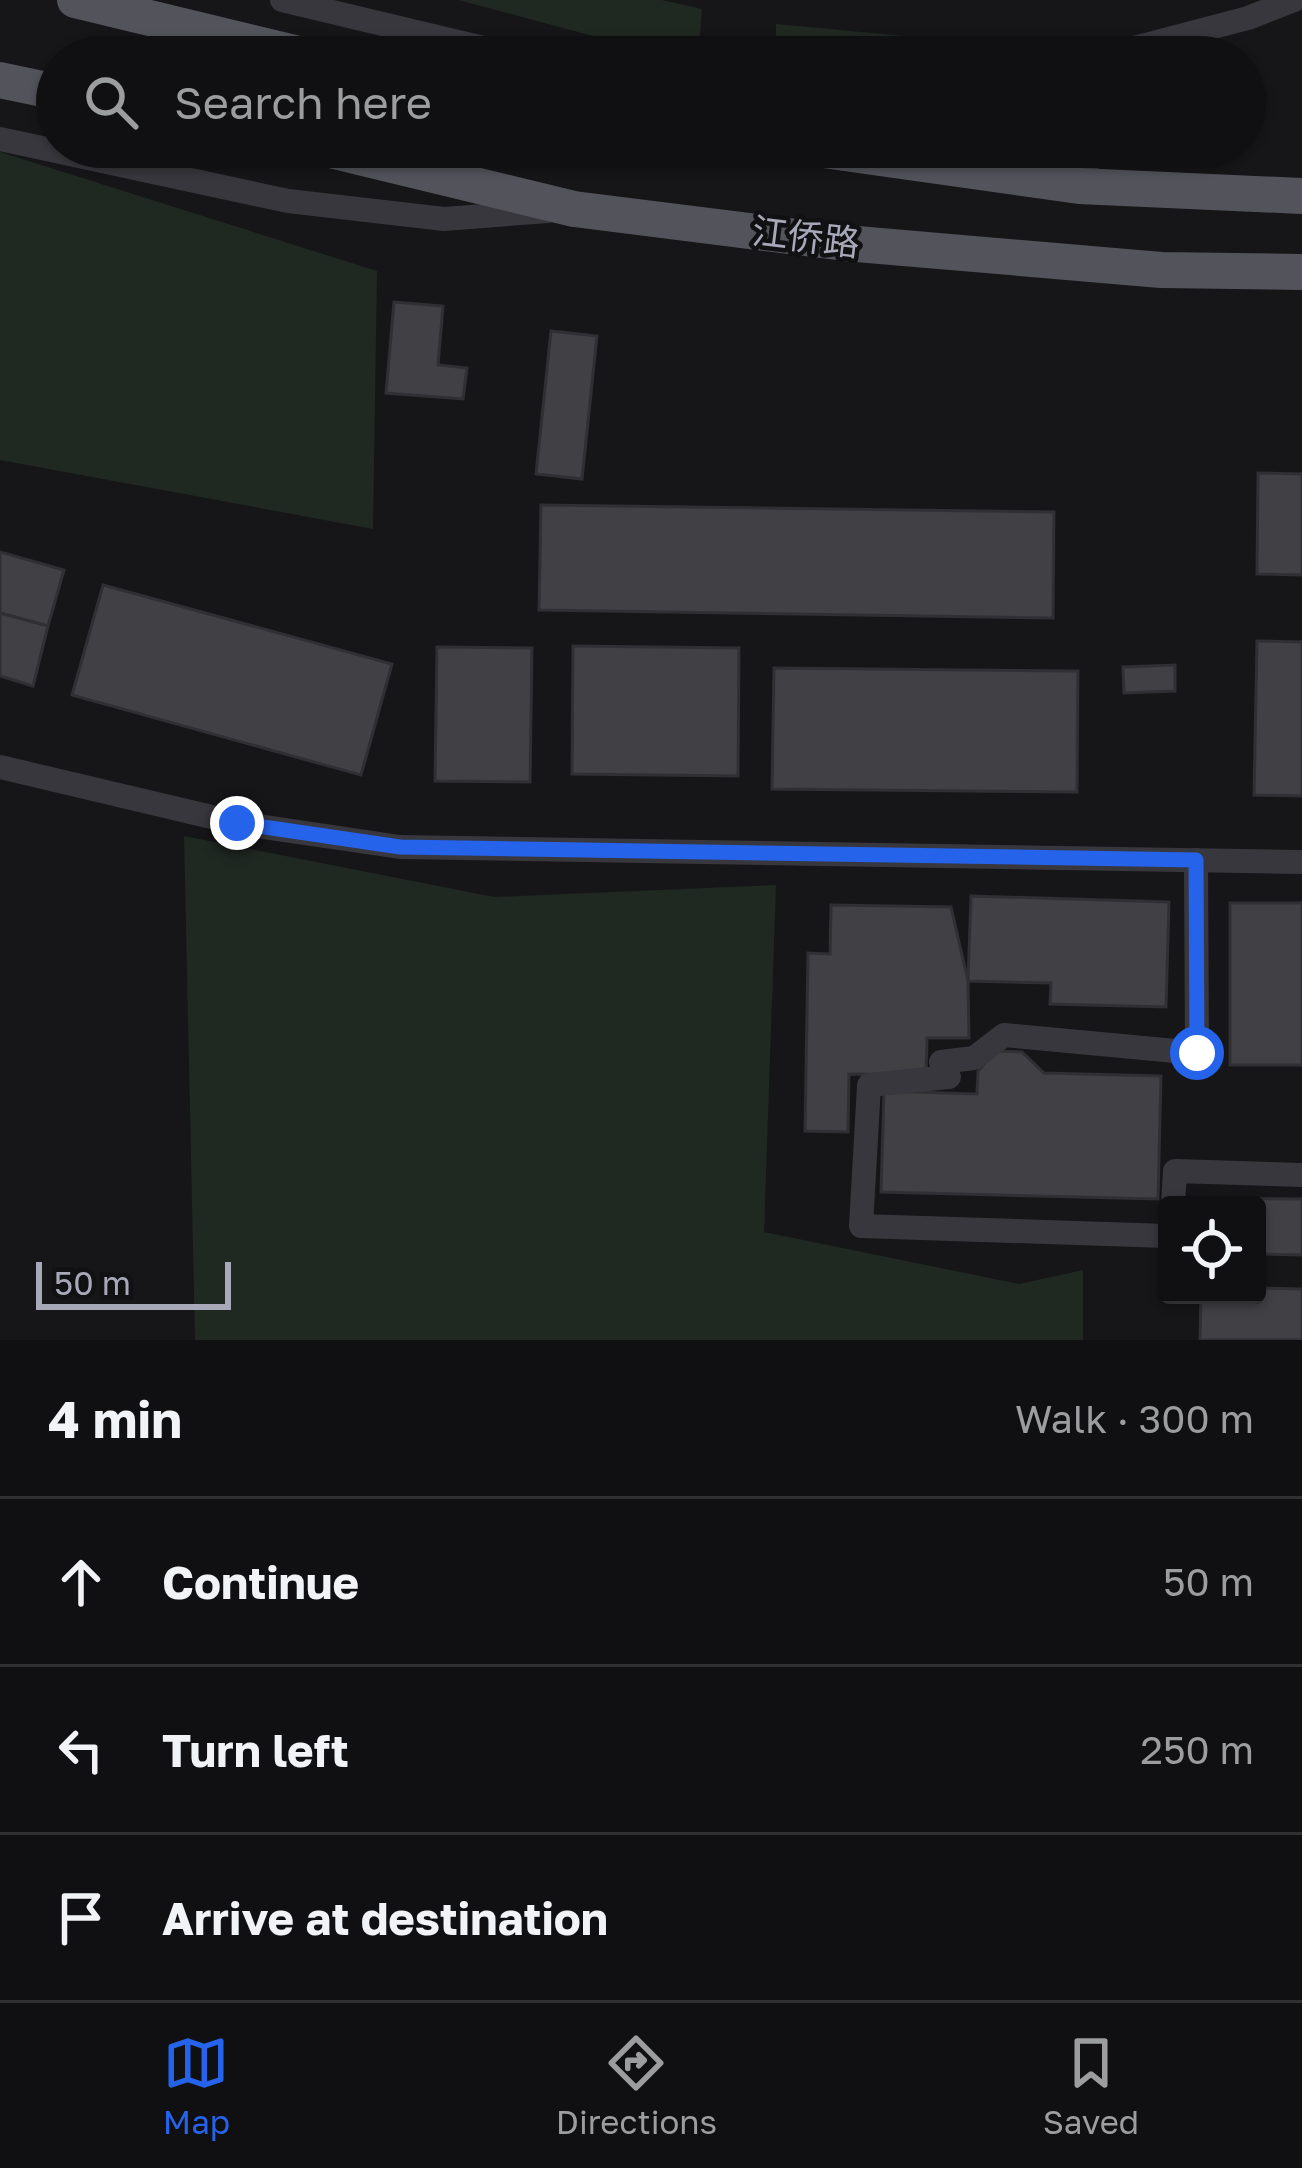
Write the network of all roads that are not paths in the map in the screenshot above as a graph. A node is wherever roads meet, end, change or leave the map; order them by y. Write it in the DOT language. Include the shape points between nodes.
graph roads {
  1 [pos="74,0"];
  2 [pos="282,0"];
  3 [pos="1294,0"];
  4 [pos="224,36"];
  5 [pos="433,36"];
  6 [pos="1179,36"];
  7 [pos="0,80"];
  8 [pos="36,88"];
  9 [pos="0,140"];
  10 [pos="36,148"];
  11 [pos="132,168"];
  12 [pos="405,168"];
  13 [pos="951,168"];
  14 [pos="1086,168"];
  15 [pos="1079,186"];
  16 [pos="1302,196"];
  17 [pos="574,209"];
  18 [pos="1302,272"];
  19 [pos="0,766"];
  20 [pos="1196,860"];
  21 [pos="1302,862"];
  22 [pos="1302,1175"];
  23 [pos="1174,1196"];
  24 [pos="1158,1236"];
  1 -- 4 [label="main road"];
  2 -- 5 [label="street"];
  3 -- 6 [label="street"];
  7 -- 8 [label="main road"];
  9 -- 10 [label="street"];
  11 -- 17 [label="street" via="288,201 444,219"];
  12 -- 17 [label="main road, 江侨路"];
  13 -- 15 [label="main road"];
  14 -- 15 [label="street"];
  15 -- 16 [label="main road"];
  17 -- 18 [label="main road, 江侨路" via="845,243 1161,270"];
  19 -- 20 [label="street" via="237,823 400,847"];
  20 -- 21 [label="street"];
  20 -- 24 [label="street" via="1197,1053 1004,1034 974,1058 941,1062 949,1077 869,1085 861,1226"];
  22 -- 23 [label="street" via="1175,1172"];
}
